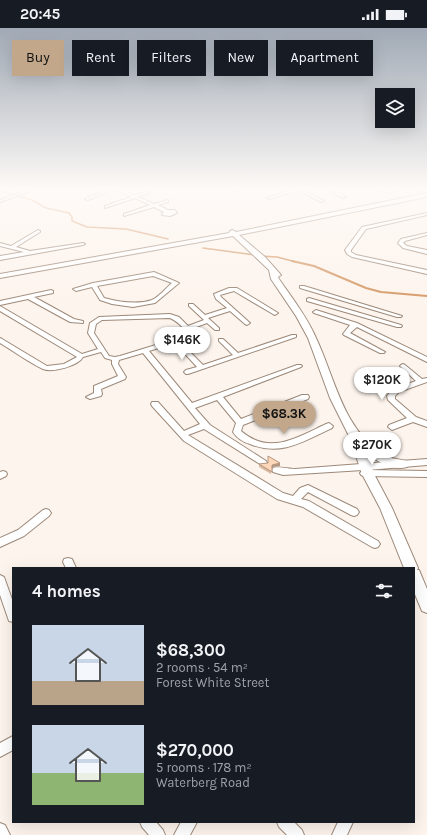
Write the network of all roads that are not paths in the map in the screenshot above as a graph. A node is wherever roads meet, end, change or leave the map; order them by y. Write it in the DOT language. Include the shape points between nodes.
graph roads {
  1 [pos="266,227"];
  2 [pos="367,227"];
  3 [pos="38,231"];
  4 [pos="233,233"];
  5 [pos="427,234"];
  6 [pos="0,244"];
  7 [pos="83,244"];
  8 [pos="12,247"];
  9 [pos="427,252"];
  10 [pos="30,253"];
  11 [pos="0,258"];
  12 [pos="427,272"];
  13 [pos="0,276"];
  14 [pos="93,285"];
  15 [pos="302,287"];
  16 [pos="76,289"];
  17 [pos="51,292"];
  18 [pos="28,297"];
  19 [pos="309,300"];
  20 [pos="352,302"];
  21 [pos="0,303"];
  22 [pos="133,305"];
  23 [pos="191,305"];
  24 [pos="0,308"];
  25 [pos="231,309"];
  26 [pos="345,311"];
  27 [pos="316,312"];
  28 [pos="275,313"];
  29 [pos="399,316"];
  30 [pos="130,317"];
  31 [pos="206,319"];
  32 [pos="376,320"];
  33 [pos="81,322"];
  34 [pos="247,323"];
  35 [pos="355,324"];
  36 [pos="398,326"];
  37 [pos="187,328"];
  38 [pos="217,329"];
  39 [pos="367,331"];
  40 [pos="294,336"];
  41 [pos="0,340"];
  42 [pos="221,340"];
  43 [pos="176,341"];
  44 [pos="102,350"];
  45 [pos="145,351"];
  46 [pos="382,352"];
  47 [pos="237,355"];
  48 [pos="81,356"];
  49 [pos="116,359"];
  50 [pos="427,360"];
  51 [pos="299,366"];
  52 [pos="403,366"];
  53 [pos="201,367"];
  54 [pos="188,372"];
  55 [pos="375,373"];
  56 [pos="424,381"];
  57 [pos="394,391"];
  58 [pos="218,396"];
  59 [pos="90,397"];
  60 [pos="305,397"];
  61 [pos="155,404"];
  62 [pos="190,407"];
  63 [pos="412,419"];
  64 [pos="240,423"];
  65 [pos="427,424"];
  66 [pos="206,425"];
  67 [pos="328,426"];
  68 [pos="392,428"];
  69 [pos="183,434"];
  70 [pos="356,438"];
  71 [pos="427,462"];
  72 [pos="263,463"];
  73 [pos="403,464"];
  74 [pos="276,470"];
  75 [pos="367,470"];
  76 [pos="427,474"];
  77 [pos="295,500"];
  78 [pos="354,512"];
  79 [pos="46,513"];
  80 [pos="0,543"];
  81 [pos="375,544"];
  82 [pos="411,567"];
  83 [pos="415,577"];
  84 [pos="0,580"];
  85 [pos="427,606"];
  86 [pos="12,614"];
  87 [pos="12,744"];
  88 [pos="0,750"];
  89 [pos="148,823"];
  90 [pos="189,823"];
  91 [pos="285,823"];
  92 [pos="346,823"];
  93 [pos="0,830"];
  94 [pos="3,835"];
  95 [pos="158,835"];
  96 [pos="181,835"];
  97 [pos="297,835"];
  98 [pos="340,835"];
  1 -- 4 [label="main road"];
  2 -- 12 [label="street" via="348,250 349,253"];
  3 -- 8 [label="street"];
  4 -- 13 [label="main road"];
  4 -- 70 [label="main road" via="272,270 275,279 300,316 312,338 335,398"];
  5 -- 9 [label="street" via="400,242 405,247"];
  6 -- 8 [label="street"];
  7 -- 10 [label="street"];
  8 -- 10 [label="street"];
  10 -- 11 [label="street"];
  14 -- 16 [label="street"];
  14 -- 22 [label="street" via="102,299"];
  14 -- 22 [label="street" via="149,274 176,282 156,301"];
  15 -- 20 [label="street"];
  17 -- 18 [label="street"];
  18 -- 21 [label="street"];
  18 -- 33 [label="street" via="72,321"];
  19 -- 26 [label="street"];
  20 -- 26 [label="street"];
  20 -- 29 [label="street"];
  22 -- 30 [label="street"];
  23 -- 31 [label="street"];
  24 -- 48 [label="street"];
  25 -- 28 [label="street" via="216,295 234,288"];
  25 -- 31 [label="street"];
  25 -- 34 [label="street"];
  26 -- 32 [label="street"];
  27 -- 35 [label="street"];
  30 -- 37 [label="street" via="170,316"];
  30 -- 44 [label="street" via="101,318 93,323 91,334"];
  31 -- 37 [label="street"];
  31 -- 38 [label="street"];
  32 -- 36 [label="street"];
  32 -- 39 [label="street"];
  35 -- 39 [label="street"];
  35 -- 46 [label="street" via="346,334"];
  37 -- 43 [label="street" via="190,333 188,336"];
  39 -- 50 [label="street"];
  40 -- 47 [label="street"];
  41 -- 48 [label="street" via="46,368 66,366"];
  42 -- 47 [label="street"];
  43 -- 45 [label="street"];
  43 -- 53 [label="street"];
  44 -- 48 [label="street"];
  44 -- 49 [label="street" via="107,357"];
  45 -- 49 [label="street"];
  45 -- 62 [label="street"];
  47 -- 53 [label="street"];
  49 -- 59 [label="street" via="115,364 122,377 97,388 98,394"];
  51 -- 58 [label="street"];
  52 -- 56 [label="street"];
  53 -- 54 [label="street"];
  55 -- 57 [label="street"];
  56 -- 57 [label="street"];
  57 -- 63 [label="street" via="391,394 392,400"];
  58 -- 62 [label="street"];
  58 -- 64 [label="street"];
  60 -- 64 [label="street"];
  61 -- 69 [label="street"];
  62 -- 66 [label="street"];
  63 -- 65 [label="street"];
  63 -- 68 [label="street"];
  64 -- 67 [label="street" via="238,434 271,448 284,446"];
  66 -- 69 [label="street"];
  66 -- 72 [label="street"];
  69 -- 77 [label="street" via="187,439 273,492"];
  70 -- 73 [label="main road" via="382,459"];
  70 -- 75 [label="main road"];
  71 -- 73 [label="street"];
  73 -- 75 [label="street"];
  74 -- 75 [label="street"];
  75 -- 76 [label="street"];
  75 -- 82 [label="main road"];
  77 -- 78 [label="street" via="308,488"];
  77 -- 81 [label="street"];
  79 -- 80 [label="street" via="21,533"];
  83 -- 85 [label="main road"];
  84 -- 86 [label="street"];
  87 -- 88 [label="street"];
  89 -- 95 [label="street"];
  90 -- 96 [label="street"];
  91 -- 97 [label="street"];
  92 -- 98 [label="street"];
  93 -- 94 [label="street"];
}
